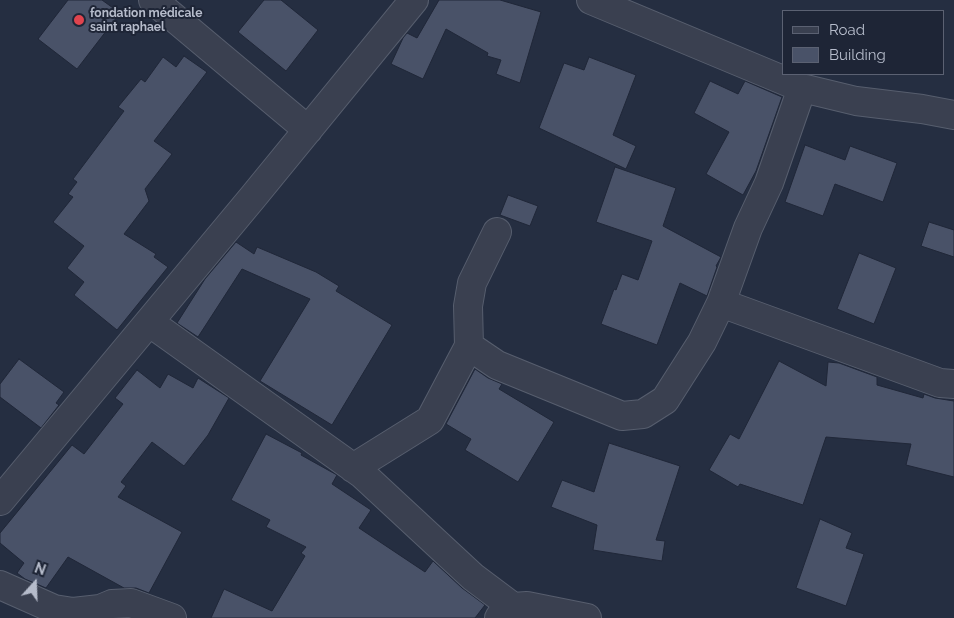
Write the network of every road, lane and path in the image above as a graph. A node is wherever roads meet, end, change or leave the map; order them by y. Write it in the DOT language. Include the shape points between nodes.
graph roads {
  1 [pos="153,0"];
  2 [pos="414,0"];
  3 [pos="591,0"];
  4 [pos="802,88"];
  5 [pos="954,115"];
  6 [pos="308,130"];
  7 [pos="497,232"];
  8 [pos="721,303"];
  9 [pos="149,322"];
  10 [pos="469,346"];
  11 [pos="954,384"];
  12 [pos="353,468"];
  13 [pos="0,501"];
  14 [pos="0,585"];
  15 [pos="506,612"];
  16 [pos="98,613"];
  17 [pos="172,618"];
  18 [pos="587,618"];
  1 -- 6 [label="street"];
  2 -- 6 [label="street"];
  3 -- 4 [label="street"];
  4 -- 5 [label="street" via="856,101"];
  4 -- 8 [label="street" via="769,183 748,228"];
  6 -- 9 [label="street"];
  7 -- 10 [label="street" via="472,283 468,306"];
  8 -- 10 [label="street" via="702,342 666,400 643,414 622,416 497,365"];
  8 -- 11 [label="street" via="940,383"];
  9 -- 12 [label="street"];
  9 -- 13 [label="street"];
  10 -- 12 [label="street" via="430,420"];
  12 -- 15 [label="street" via="473,576"];
  14 -- 16 [label="street" via="54,609"];
  15 -- 18 [label="street" via="527,606"];
  16 -- 17 [label="street" via="112,604 131,603"];
}
